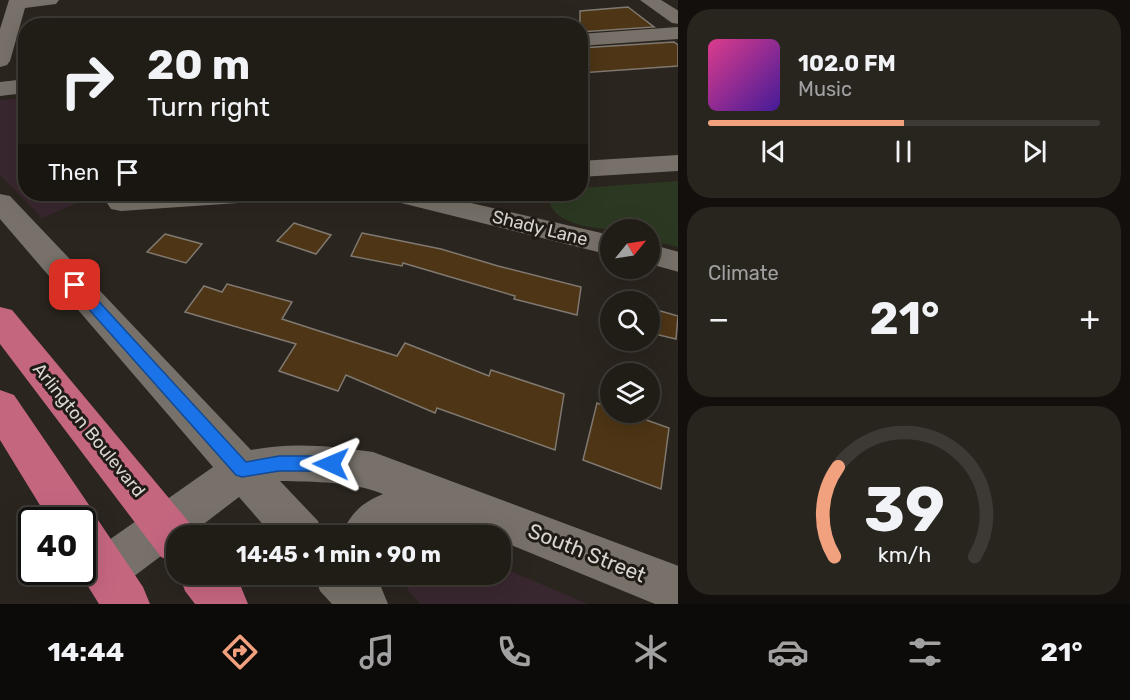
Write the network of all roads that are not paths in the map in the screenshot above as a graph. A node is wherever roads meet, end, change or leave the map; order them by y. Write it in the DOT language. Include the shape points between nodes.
graph roads {
  1 [pos="50,0"];
  2 [pos="649,0"];
  3 [pos="18,1"];
  4 [pos="678,19"];
  5 [pos="678,33"];
  6 [pos="588,39"];
  7 [pos="0,61"];
  8 [pos="18,87"];
  9 [pos="0,89"];
  10 [pos="678,163"];
  11 [pos="588,169"];
  12 [pos="150,201"];
  13 [pos="428,201"];
  14 [pos="0,202"];
  15 [pos="121,203"];
  16 [pos="600,243"];
  17 [pos="660,256"];
  18 [pos="678,261"];
  19 [pos="0,319"];
  20 [pos="0,406"];
  21 [pos="242,470"];
  22 [pos="65,507"];
  23 [pos="489,514"];
  24 [pos="181,525"];
  25 [pos="292,525"];
  26 [pos="370,525"];
  27 [pos="166,528"];
  28 [pos="166,537"];
  29 [pos="105,570"];
  30 [pos="210,585"];
  31 [pos="347,585"];
  32 [pos="365,585"];
  33 [pos="678,590"];
  34 [pos="224,604"];
  35 [pos="364,604"];
  36 [pos="371,604"];
  1 -- 3 [label="street"];
  2 -- 4 [label="street"];
  3 -- 7 [label="street"];
  5 -- 6 [label="street"];
  8 -- 9 [label="street"];
  10 -- 11 [label="street"];
  12 -- 15 [label="street"];
  13 -- 16 [label="street, Shady Lane"];
  14 -- 21 [label="street"];
  17 -- 18 [label="street"];
  19 -- 27 [label="highway, Arlington Boulevard"];
  20 -- 22 [label="highway"];
  21 -- 23 [label="street, South Street" via="287,463 362,469"];
  21 -- 24 [label="street, South Street"];
  21 -- 25 [label="street"];
  23 -- 26 [label="street" via="411,506 379,517"];
  23 -- 33 [label="street, South Street"];
  28 -- 29 [label="street, South Street"];
  30 -- 34 [label="highway"];
  31 -- 35 [label="street"];
  32 -- 36 [label="street"];
}
